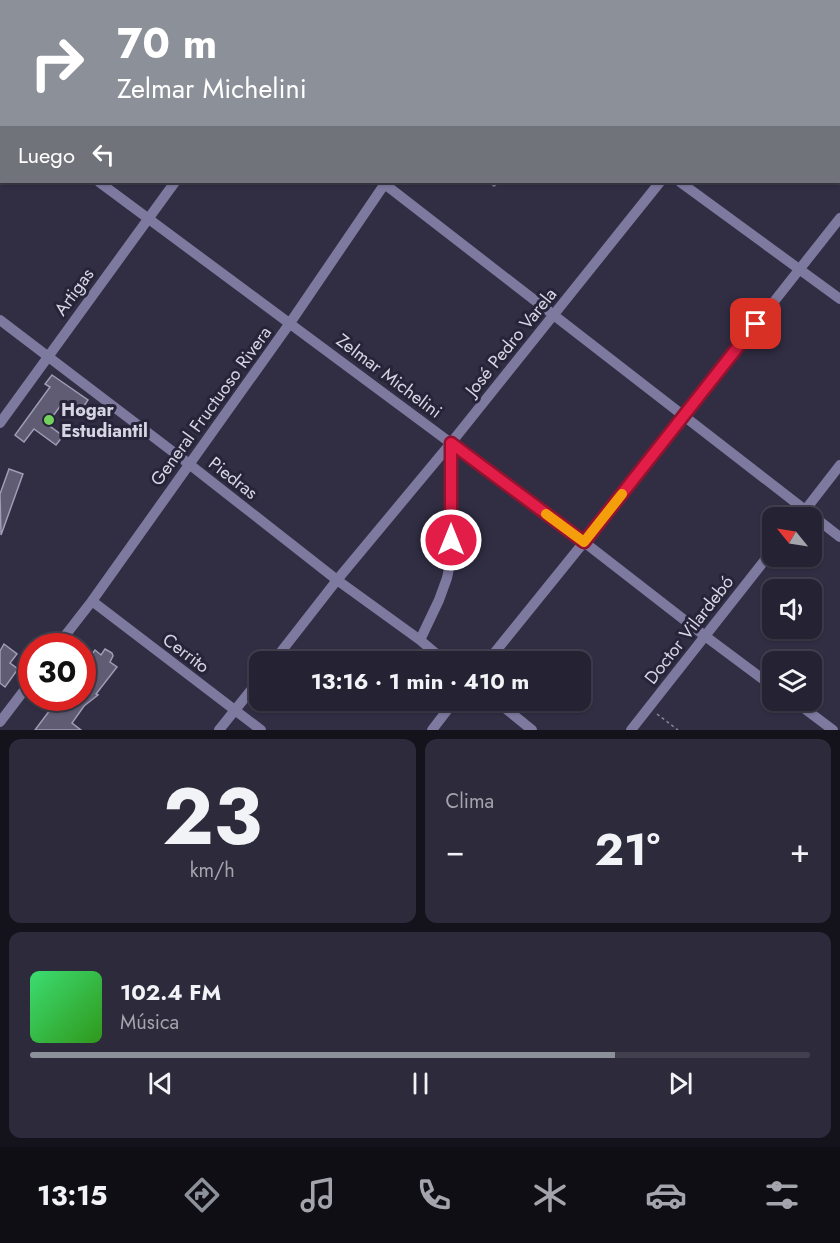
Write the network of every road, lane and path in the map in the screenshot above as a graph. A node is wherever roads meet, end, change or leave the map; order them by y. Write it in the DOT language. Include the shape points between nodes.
graph roads {
  1 [pos="100,183"];
  2 [pos="174,183"];
  3 [pos="383,183"];
  4 [pos="385,183"];
  5 [pos="659,183"];
  6 [pos="681,183"];
  7 [pos="148,218"];
  8 [pos="840,218"];
  9 [pos="800,269"];
  10 [pos="840,299"];
  11 [pos="553,315"];
  12 [pos="0,320"];
  13 [pos="290,323"];
  14 [pos="47,357"];
  15 [pos="684,416"];
  16 [pos="0,423"];
  17 [pos="451,443"];
  18 [pos="189,464"];
  19 [pos="840,465"];
  20 [pos="794,507"];
  21 [pos="807,507"];
  22 [pos="822,526"];
  23 [pos="840,537"];
  24 [pos="584,542"];
  25 [pos="762,564"];
  26 [pos="337,580"];
  27 [pos="92,601"];
  28 [pos="67,633"];
  29 [pos="705,636"];
  30 [pos="420,640"];
  31 [pos="282,651"];
  32 [pos="433,651"];
  33 [pos="496,651"];
  34 [pos="762,679"];
  35 [pos="249,692"];
  36 [pos="18,698"];
  37 [pos="649,707"];
  38 [pos="234,710"];
  39 [pos="447,711"];
  40 [pos="509,711"];
  41 [pos="808,711"];
  42 [pos="0,722"];
  43 [pos="219,730"];
  44 [pos="261,730"];
  45 [pos="432,730"];
  46 [pos="532,730"];
  47 [pos="632,730"];
  48 [pos="678,730"];
  49 [pos="833,730"];
  1 -- 7 [label="street, Zelmar Michelini"];
  2 -- 7 [label="street, Artigas"];
  3 -- 13 [label="street, General Fructuoso Rivera"];
  4 -- 11 [label="street"];
  5 -- 11 [label="street, José Pedro Varela"];
  6 -- 9 [label="street"];
  7 -- 13 [label="street, Zelmar Michelini"];
  7 -- 14 [label="street, Artigas"];
  8 -- 9 [label="street"];
  9 -- 10 [label="street"];
  9 -- 15 [label="street"];
  11 -- 15 [label="street"];
  11 -- 17 [label="street, José Pedro Varela"];
  12 -- 14 [label="street, Piedras"];
  13 -- 17 [label="street, Zelmar Michelini"];
  13 -- 18 [label="street, General Fructuoso Rivera"];
  14 -- 16 [label="street, Artigas"];
  14 -- 18 [label="street, Piedras"];
  15 -- 20 [label="street"];
  15 -- 24 [label="street"];
  17 -- 24 [label="street, Zelmar Michelini"];
  17 -- 26 [label="street, José Pedro Varela"];
  17 -- 30 [label="street" via="451,559 439,600"];
  18 -- 26 [label="street, Piedras"];
  18 -- 27 [label="street, General Fructuoso Rivera"];
  19 -- 21 [label="street"];
  22 -- 23 [label="street"];
  24 -- 29 [label="street, Zelmar Michelini"];
  24 -- 33 [label="street"];
  25 -- 29 [label="street, Doctor Vilardebó"];
  26 -- 30 [label="street, Piedras"];
  26 -- 31 [label="street, José Pedro Varela"];
  27 -- 28 [label="street, General Fructuoso Rivera"];
  27 -- 38 [label="street, Cerrito"];
  29 -- 34 [label="street, Zelmar Michelini"];
  29 -- 37 [label="street, Doctor Vilardebó"];
  30 -- 32 [label="street, Piedras"];
  35 -- 38 [label="street"];
  36 -- 42 [label="street"];
  37 -- 47 [label="street, Doctor Vilardebó"];
  37 -- 48 [label="path"];
  38 -- 43 [label="street"];
  38 -- 44 [label="street, Cerrito"];
  39 -- 45 [label="street"];
  40 -- 46 [label="street"];
  41 -- 49 [label="street"];
}
